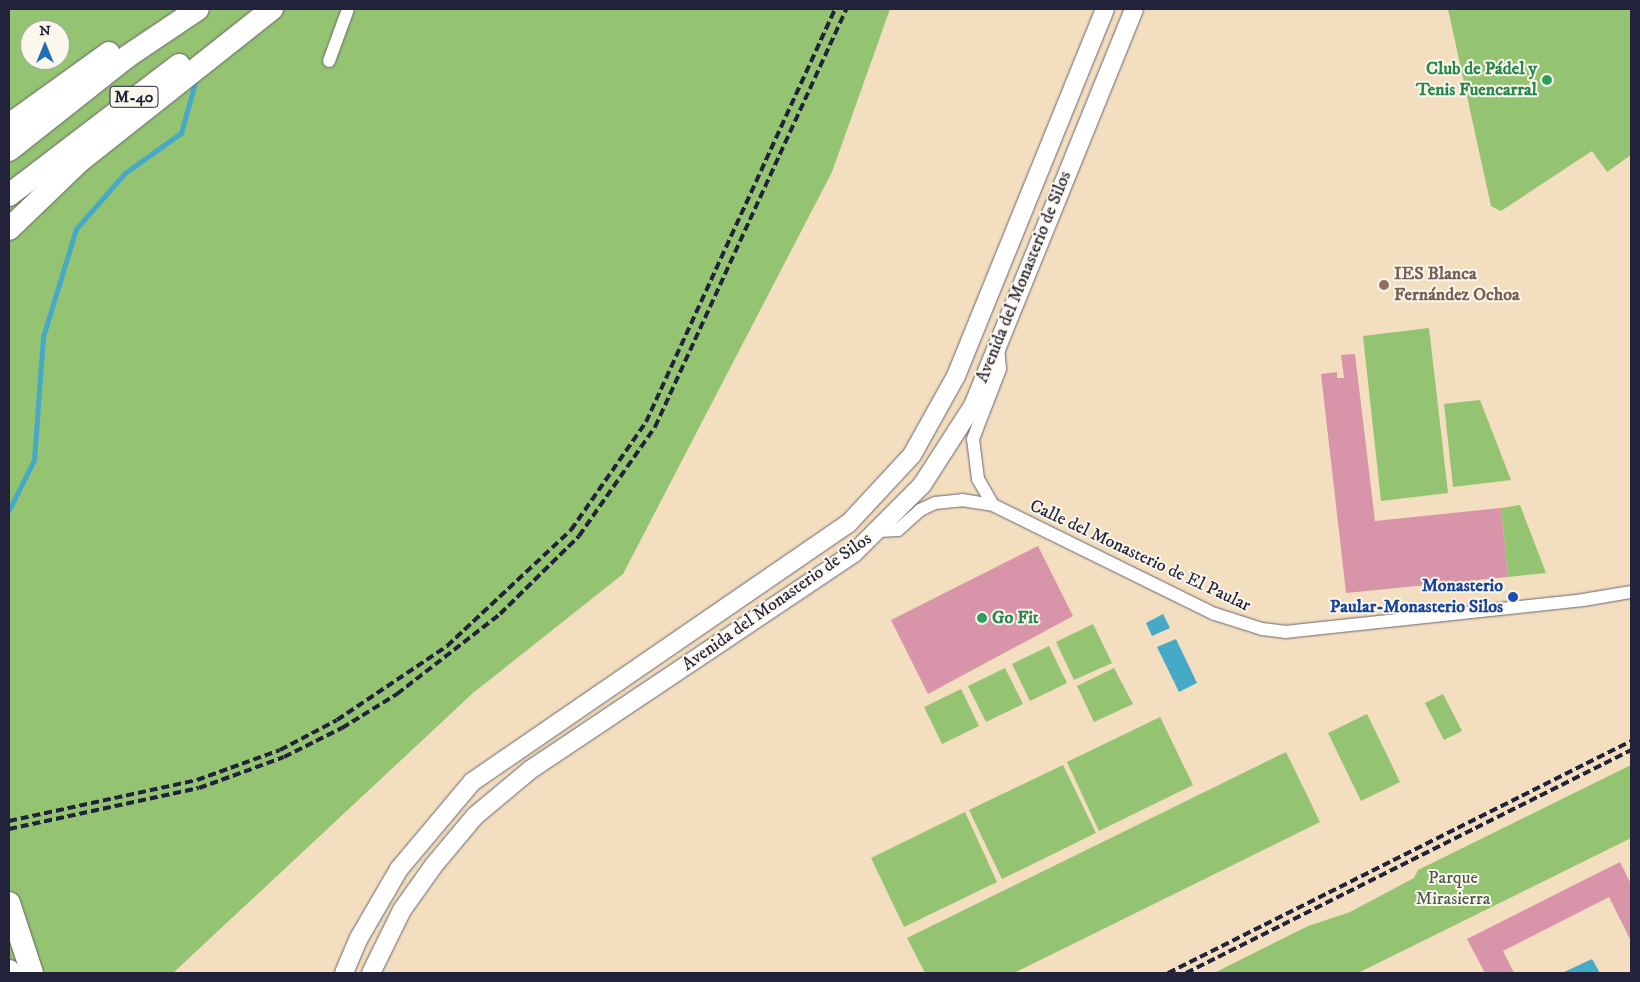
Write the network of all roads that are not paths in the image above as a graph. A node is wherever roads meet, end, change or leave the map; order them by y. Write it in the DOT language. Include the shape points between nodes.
graph roads {
  1 [pos="177,9"];
  2 [pos="198,9"];
  3 [pos="266,9"];
  4 [pos="272,9"];
  5 [pos="348,9"];
  6 [pos="1105,9"];
  7 [pos="1134,9"];
  8 [pos="330,61"];
  9 [pos="9,125"];
  10 [pos="9,150"];
  11 [pos="9,195"];
  12 [pos="9,229"];
  13 [pos="998,344"];
  14 [pos="993,505"];
  15 [pos="879,530"];
  16 [pos="1631,592"];
  17 [pos="9,903"];
  18 [pos="32,973"];
  19 [pos="344,973"];
  20 [pos="371,973"];
  1 -- 9 [label="highway" via="139,31"];
  2 -- 10 [label="highway, M-40" via="128,56"];
  3 -- 11 [label="highway, M-40" via="148,86"];
  4 -- 12 [label="highway" via="80,161"];
  5 -- 8 [label="street"];
  6 -- 19 [label="street, Avenida del Monasterio de Silos" via="956,376 912,455 848,524 472,782 399,869 359,938"];
  7 -- 13 [label="street, Avenida del Monasterio de Silos"];
  13 -- 14 [label="street" via="1000,369 973,439 978,479"];
  13 -- 15 [label="street, Avenida del Monasterio de Silos" via="972,406 938,464"];
  14 -- 15 [label="street, Calle del Monasterio de El Paular" via="962,500 935,503 920,510 898,530"];
  14 -- 16 [label="street, Calle del Monasterio de El Paular" via="1215,614 1262,630 1328,629"];
  15 -- 20 [label="street, Avenida del Monasterio de Silos" via="846,558 530,770 475,816 445,849 402,910"];
  17 -- 18 [label="highway"];
}
